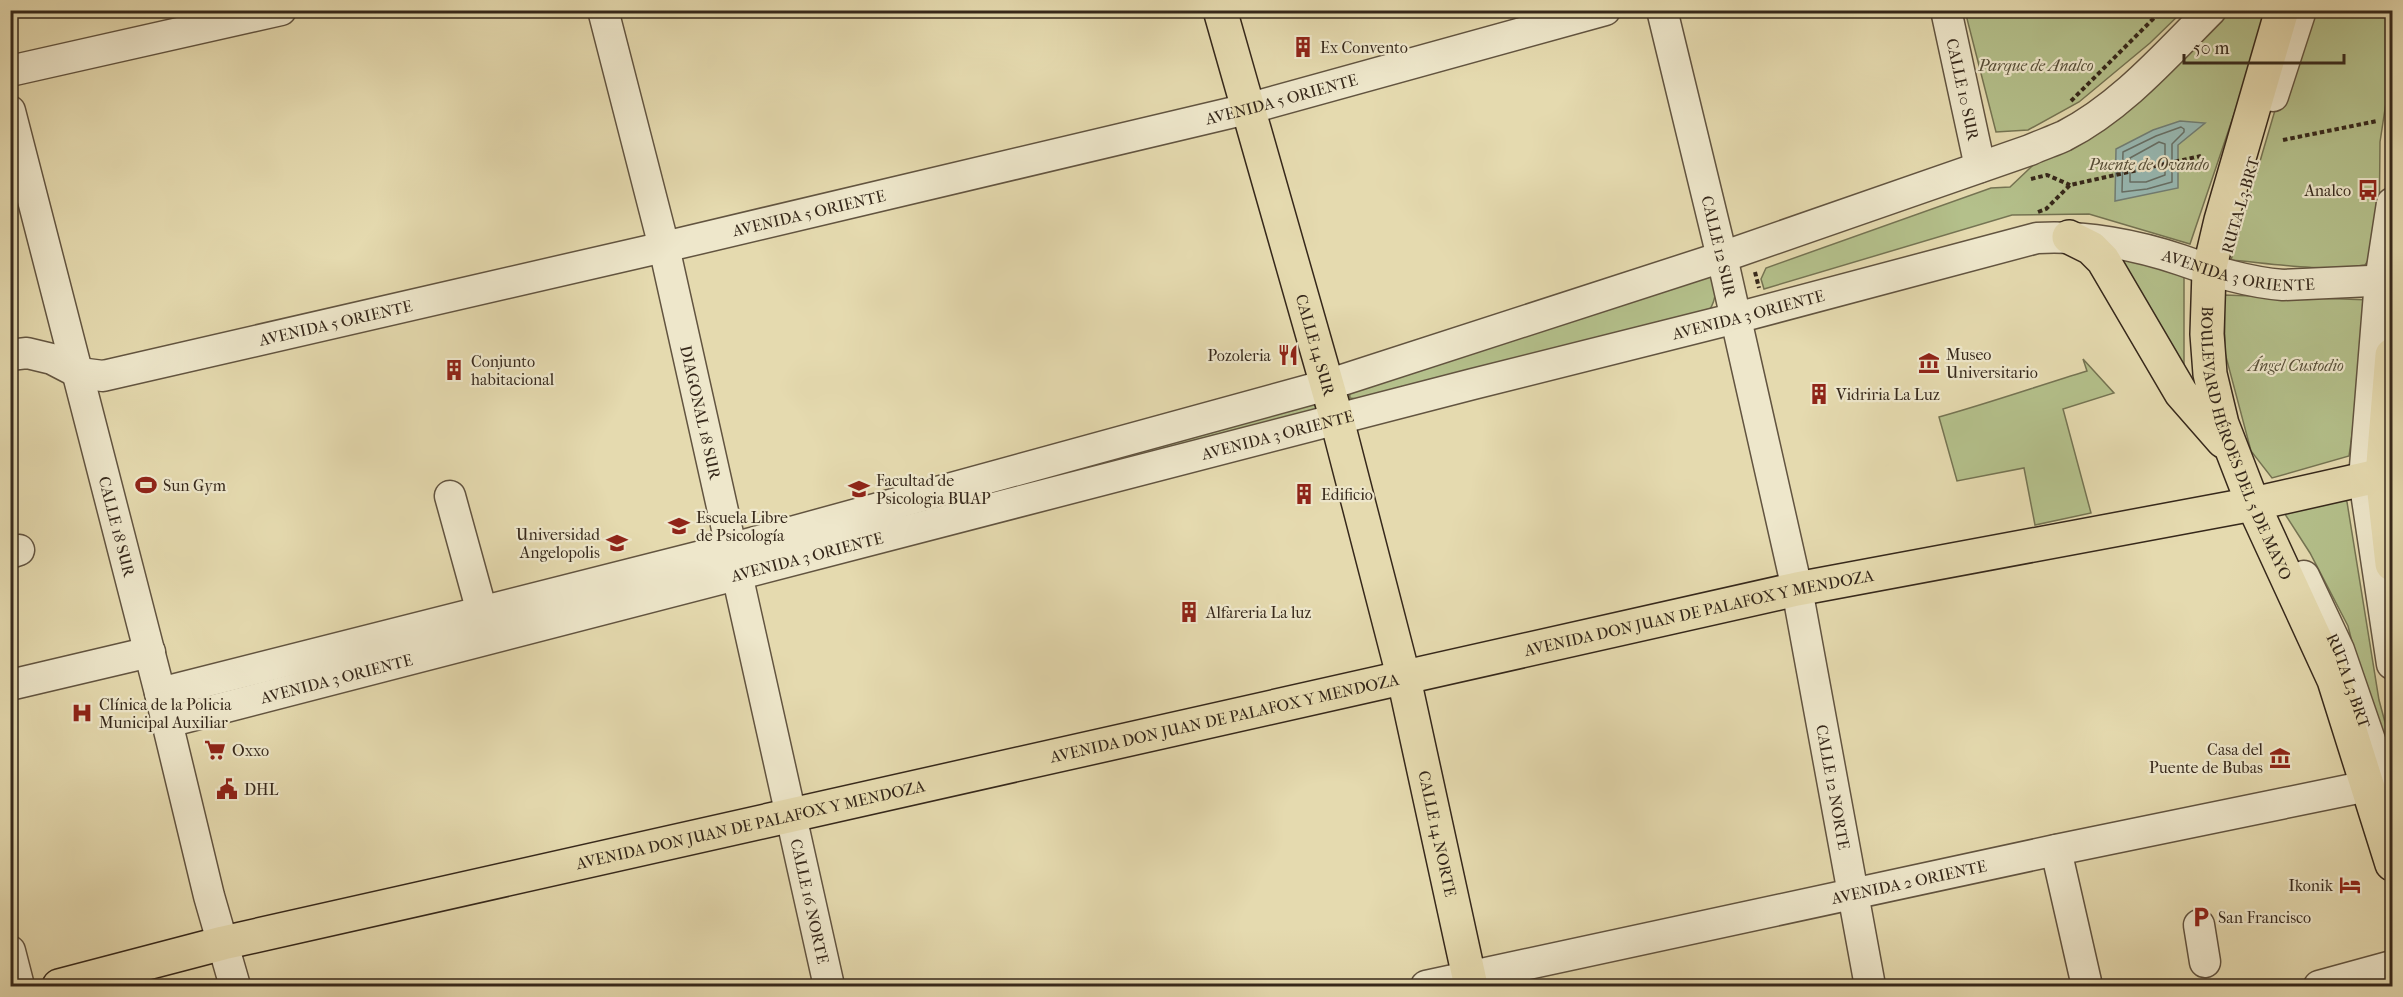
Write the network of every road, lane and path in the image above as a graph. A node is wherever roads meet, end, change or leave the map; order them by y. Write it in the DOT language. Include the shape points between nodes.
graph roads {
  1 [pos="281,10"];
  2 [pos="603,10"];
  3 [pos="1220,10"];
  4 [pos="1605,10"];
  5 [pos="1662,10"];
  6 [pos="1946,10"];
  7 [pos="2162,10"];
  8 [pos="2211,10"];
  9 [pos="2282,10"];
  10 [pos="2301,10"];
  11 [pos="10,71"];
  12 [pos="2068,104"];
  13 [pos="1247,109"];
  14 [pos="10,111"];
  15 [pos="2377,121"];
  16 [pos="2283,140"];
  17 [pos="2201,156"];
  18 [pos="1980,167"];
  19 [pos="2024,180"];
  20 [pos="2070,185"];
  21 [pos="2392,203"];
  22 [pos="2035,213"];
  23 [pos="2069,237"];
  24 [pos="664,247"];
  25 [pos="1722,257"];
  26 [pos="1754,267"];
  27 [pos="2215,273"];
  28 [pos="2386,280"];
  29 [pos="1761,294"];
  30 [pos="1736,318"];
  31 [pos="10,355"];
  32 [pos="2392,355"];
  33 [pos="79,373"];
  34 [pos="1327,385"];
  35 [pos="1337,420"];
  36 [pos="2232,452"];
  37 [pos="2380,475"];
  38 [pos="450,496"];
  39 [pos="2260,502"];
  40 [pos="735,562"];
  41 [pos="2392,564"];
  42 [pos="1797,589"];
  43 [pos="482,612"];
  44 [pos="422,642"];
  45 [pos="150,652"];
  46 [pos="2392,664"];
  47 [pos="1404,679"];
  48 [pos="10,686"];
  49 [pos="160,693"];
  50 [pos="168,722"];
  51 [pos="2384,789"];
  52 [pos="792,817"];
  53 [pos="2056,850"];
  54 [pos="2392,864"];
  55 [pos="1854,893"];
  56 [pos="2199,925"];
  57 [pos="223,943"];
  58 [pos="10,951"];
  59 [pos="2205,962"];
  60 [pos="2392,966"];
  61 [pos="1469,981"];
  62 [pos="19,987"];
  63 [pos="59,987"];
  64 [pos="235,987"];
  65 [pos="830,987"];
  66 [pos="1426,987"];
  67 [pos="1870,987"];
  68 [pos="2087,987"];
  69 [pos="2319,987"];
  1 -- 11 [label="street"];
  2 -- 24 [label="street, DIAGONAL 18 SUR"];
  3 -- 13 [label="main road, CALLE 14 SUR"];
  4 -- 13 [label="street, AVENIDA 5 ORIENTE"];
  5 -- 25 [label="street, CALLE 12 SUR"];
  6 -- 18 [label="street, CALLE 10 SUR"];
  7 -- 12 [label="path"];
  8 -- 18 [label="street, AVENIDA 3 ORIENTE" via="2127,92 2096,116 2064,136"];
  9 -- 27 [label="main road, BOULEVARD HÉROES DEL 5 DE MAYO" via="2221,220"];
  10 -- 27 [label="street, RUTA L3 BRT"];
  13 -- 24 [label="street, AVENIDA 5 ORIENTE"];
  13 -- 34 [label="main road, CALLE 14 SUR"];
  14 -- 33 [label="street, CALLE 18 SUR"];
  15 -- 16 [label="path"];
  17 -- 20 [label="path"];
  18 -- 25 [label="street, AVENIDA 3 ORIENTE"];
  19 -- 20 [label="path" via="2047,175"];
  20 -- 22 [label="path" via="2046,209"];
  21 -- 28 [label="street"];
  23 -- 27 [label="street, AVENIDA 3 ORIENTE" via="2160,254"];
  23 -- 30 [label="street, AVENIDA 3 ORIENTE" via="2037,238"];
  23 -- 36 [label="main road" via="2085,244 2103,260 2181,393"];
  24 -- 33 [label="street, AVENIDA 5 ORIENTE" via="103,376"];
  24 -- 40 [label="street, DIAGONAL 18 SUR"];
  25 -- 30 [label="street, CALLE 12 SUR"];
  25 -- 34 [label="street, AVENIDA 3 ORIENTE"];
  26 -- 29 [label="path"];
  27 -- 28 [label="street, AVENIDA 3 ORIENTE" via="2283,285"];
  27 -- 36 [label="main road, BOULEVARD HÉROES DEL 5 DE MAYO" via="2207,334 2210,374"];
  27 -- 39 [label="street, RUTA L3 BRT" via="2223,374"];
  28 -- 37 [label="street"];
  30 -- 35 [label="street, AVENIDA 3 ORIENTE"];
  30 -- 42 [label="street, CALLE 12 SUR"];
  31 -- 33 [label="street, AVENIDA 5 ORIENTE" via="27,353 52,359"];
  32 -- 37 [label="main road"];
  33 -- 45 [label="street, CALLE 18 SUR"];
  34 -- 35 [label="main road, CALLE 14 SUR"];
  34 -- 40 [label="street, AVENIDA 3 ORIENTE"];
  35 -- 40 [label="street, AVENIDA 3 ORIENTE"];
  35 -- 47 [label="main road, CALLE 14 SUR"];
  36 -- 39 [label="main road, BOULEVARD HÉROES DEL 5 DE MAYO"];
  37 -- 39 [label="main road, AVENIDA DON JUAN DE PALAFOX Y MENDOZA"];
  37 -- 41 [label="main road"];
  37 -- 46 [label="street"];
  38 -- 43 [label="street"];
  39 -- 42 [label="main road, AVENIDA DON JUAN DE PALAFOX Y MENDOZA"];
  39 -- 51 [label="main road, BOULEVARD HÉROES DEL 5 DE MAYO"];
  40 -- 43 [label="street, AVENIDA 3 ORIENTE"];
  40 -- 44 [label="street, AVENIDA 3 ORIENTE"];
  40 -- 52 [label="street, DIAGONAL 18 SUR"];
  42 -- 47 [label="main road, AVENIDA DON JUAN DE PALAFOX Y MENDOZA"];
  42 -- 55 [label="street, CALLE 12 NORTE"];
  43 -- 44 [label="street, AVENIDA 3 ORIENTE"];
  44 -- 49 [label="street, AVENIDA 3 ORIENTE"];
  44 -- 50 [label="street, AVENIDA 3 ORIENTE"];
  45 -- 48 [label="street"];
  45 -- 49 [label="street, CALLE 18 SUR"];
  47 -- 52 [label="main road, AVENIDA DON JUAN DE PALAFOX Y MENDOZA"];
  47 -- 61 [label="main road, CALLE 14 NORTE"];
  49 -- 50 [label="street, CALLE 18 SUR"];
  50 -- 57 [label="street, CALLE 18 SUR"];
  51 -- 53 [label="street, AVENIDA 2 ORIENTE" via="2126,846"];
  51 -- 54 [label="main road, BOULEVARD HÉROES DEL 5 DE MAYO"];
  52 -- 57 [label="main road, AVENIDA DON JUAN DE PALAFOX Y MENDOZA"];
  52 -- 65 [label="street, CALLE 16 NORTE"];
  53 -- 55 [label="street, AVENIDA 2 ORIENTE"];
  53 -- 68 [label="street"];
  55 -- 61 [label="street, AVENIDA 2 ORIENTE"];
  55 -- 67 [label="street, CALLE 12 NORTE"];
  56 -- 59 [label="street"];
  57 -- 63 [label="main road, AVENIDA DON JUAN DE PALAFOX Y MENDOZA"];
  57 -- 64 [label="street, CALLE 18 SUR"];
  58 -- 62 [label="street"];
  60 -- 69 [label="street"];
  61 -- 66 [label="street, AVENIDA 2 ORIENTE"];
}
